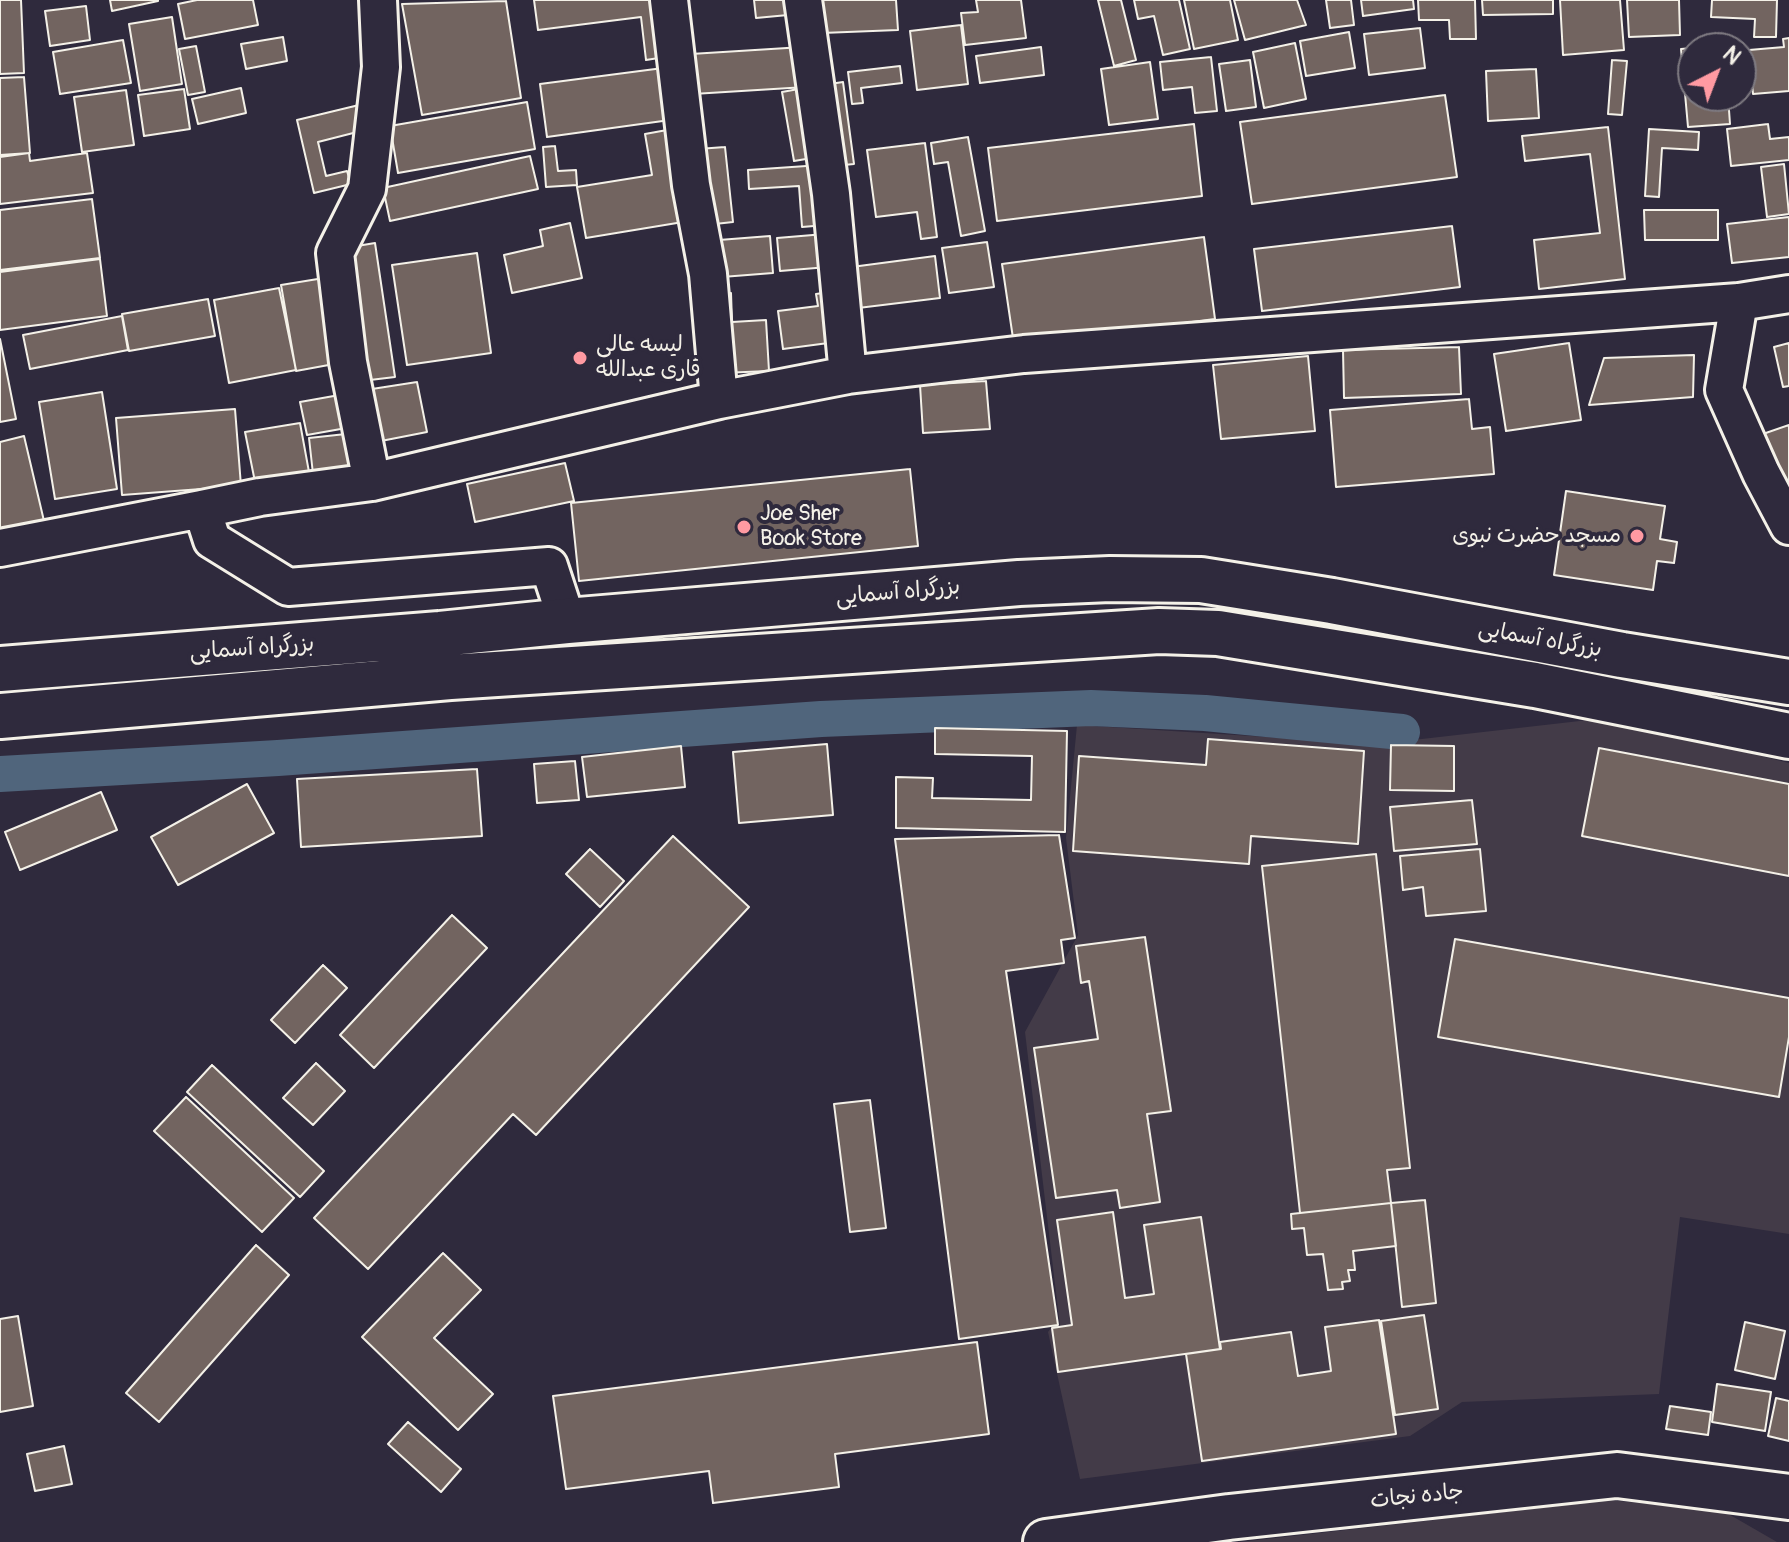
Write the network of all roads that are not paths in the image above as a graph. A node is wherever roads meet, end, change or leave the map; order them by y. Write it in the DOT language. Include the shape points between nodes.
graph roads {
  1 [pos="378,0"];
  2 [pos="669,0"];
  3 [pos="803,0"];
  4 [pos="1789,294"];
  5 [pos="1739,302"];
  6 [pos="848,375"];
  7 [pos="719,400"];
  8 [pos="372,482"];
  9 [pos="202,509"];
  10 [pos="1789,526"];
  11 [pos="0,548"];
  12 [pos="567,621"];
  13 [pos="0,669"];
  14 [pos="1789,682"];
  15 [pos="0,716"];
  16 [pos="1789,736"];
  17 [pos="1789,1497"];
  18 [pos="1046,1542"];
  1 -- 8 [label="street" via="381,67 367,189 335,253 348,362"];
  2 -- 7 [label="street" via="691,185 708,274"];
  3 -- 6 [label="street" via="831,194"];
  4 -- 5 [label="street"];
  5 -- 6 [label="street" via="1024,354"];
  5 -- 10 [label="street" via="1724,390"];
  6 -- 7 [label="street"];
  7 -- 8 [label="street"];
  8 -- 9 [label="street"];
  9 -- 11 [label="street"];
  9 -- 12 [label="street" via="212,540 288,587 549,566"];
  12 -- 13 [label="main road, بزرگراه آسمایی"];
  12 -- 14 [label="main road, بزرگراه آسمایی" via="1019,583 1201,580"];
  15 -- 16 [label="main road, بزرگراه آسمایی" via="466,675 1159,631 1218,633 1520,683"];
  17 -- 18 [label="main road, جاده نجات" via="1617,1475"];
}
